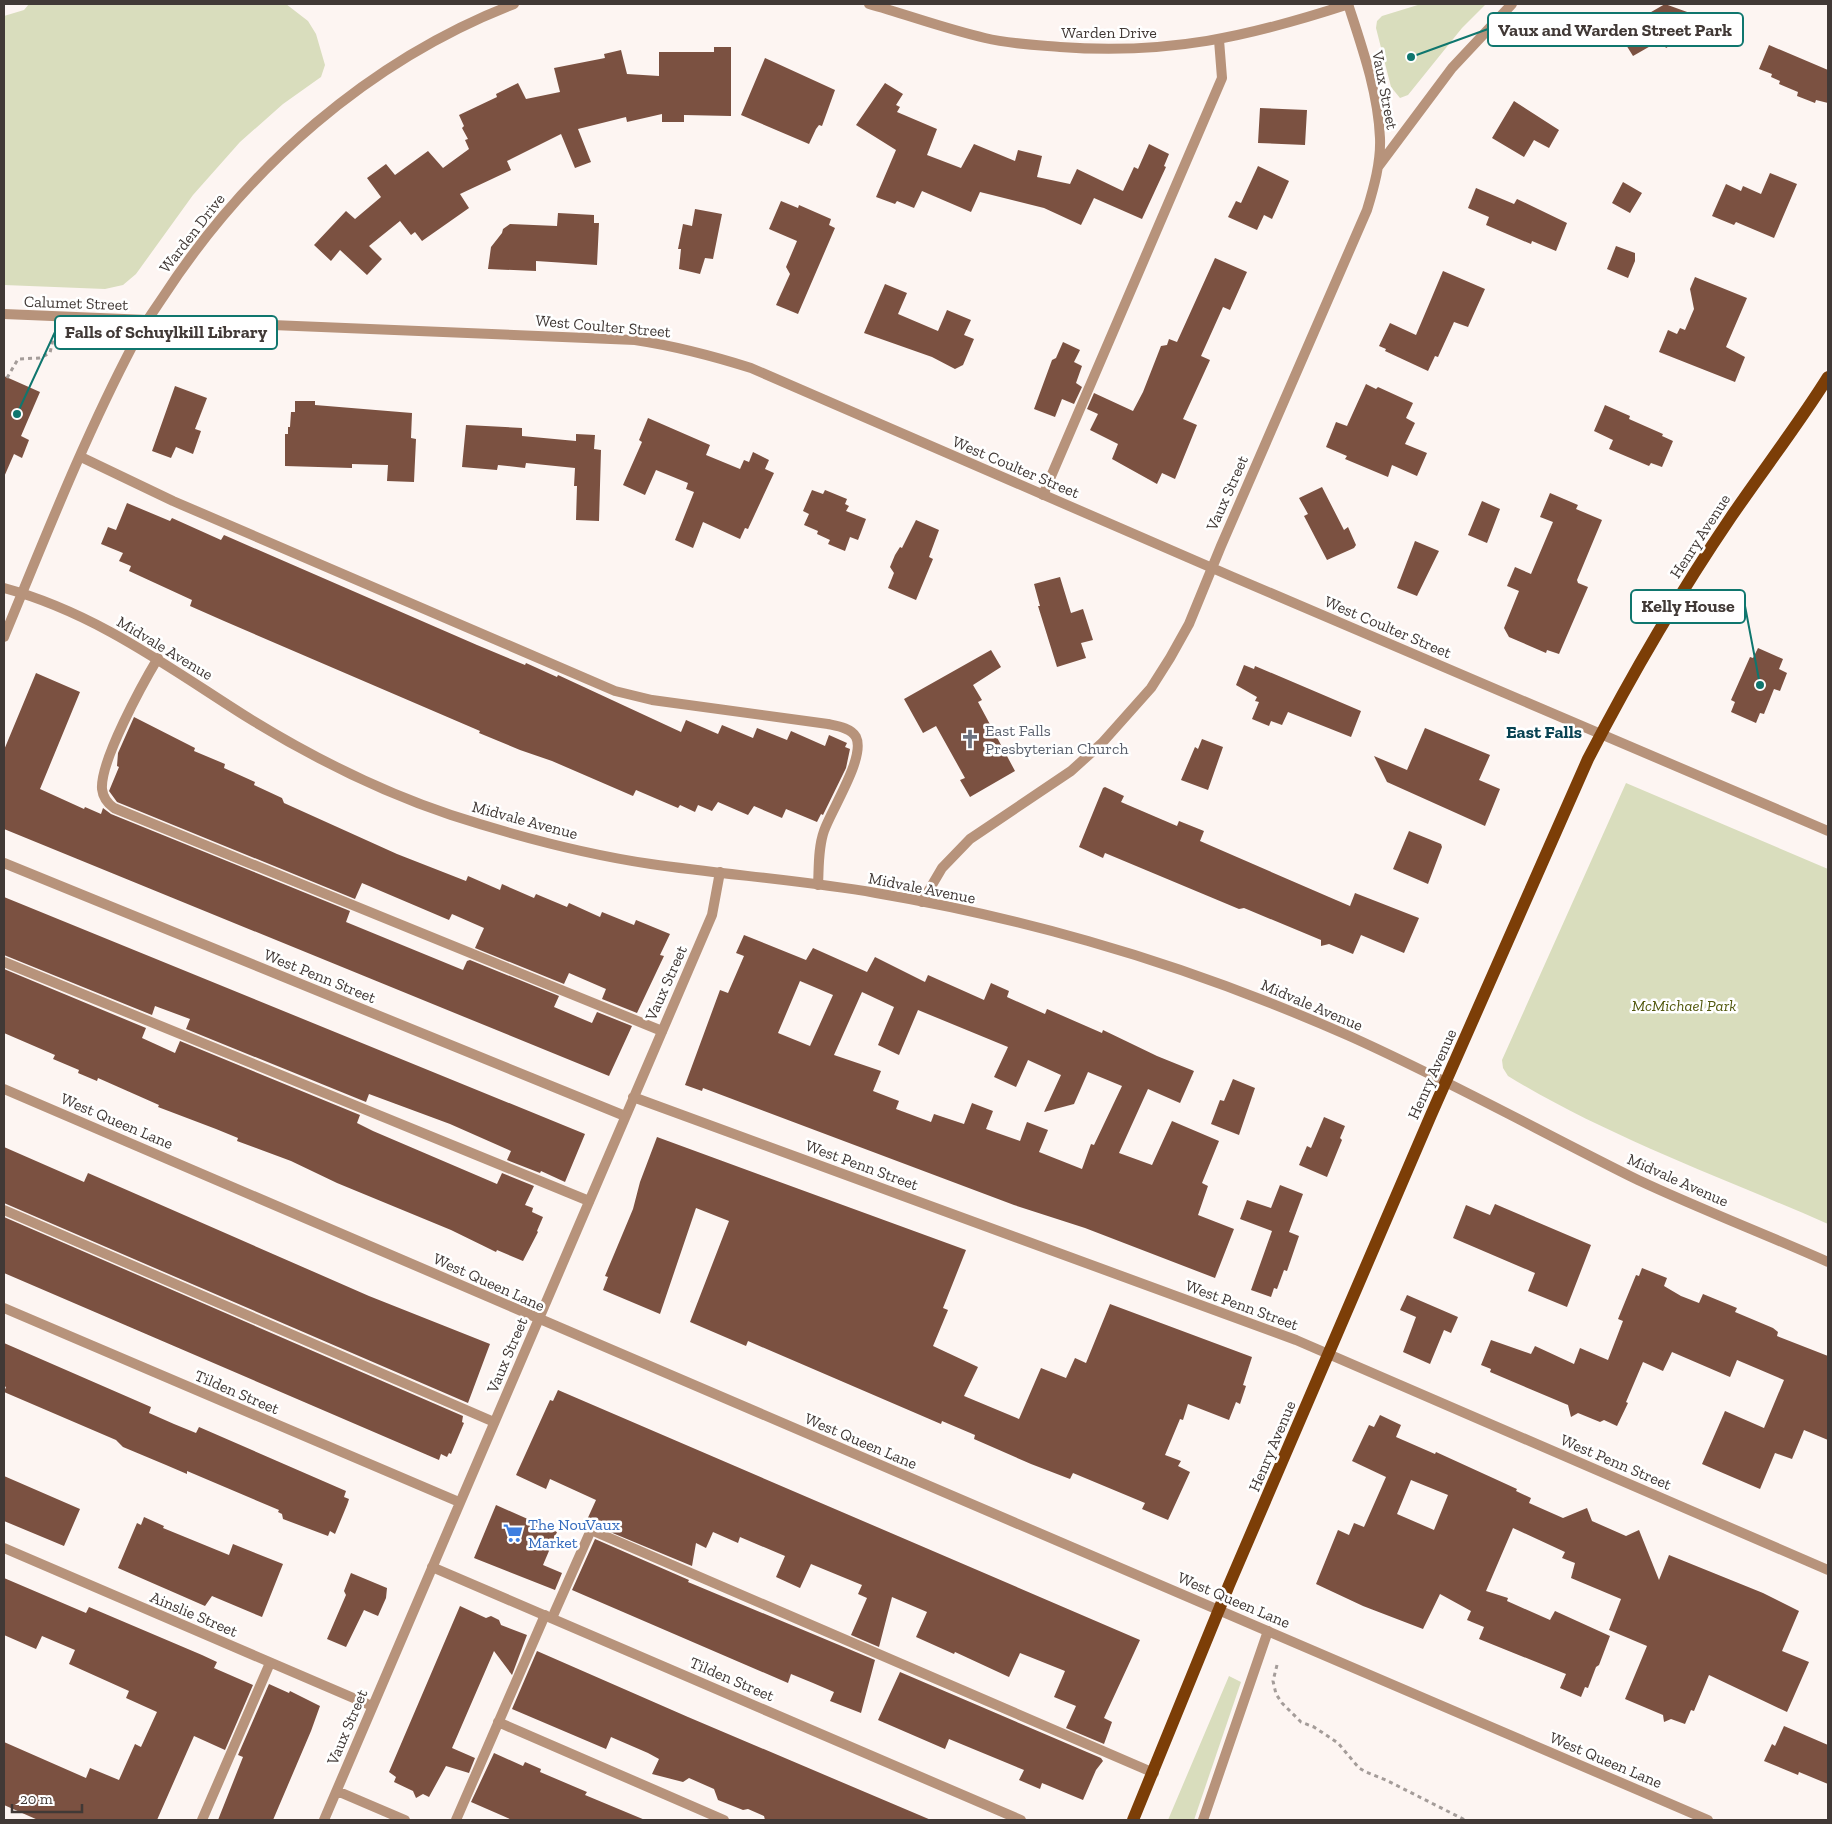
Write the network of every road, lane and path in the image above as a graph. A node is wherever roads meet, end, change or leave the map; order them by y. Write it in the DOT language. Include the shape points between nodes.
graph roads {
  1 [pos="514,4"];
  2 [pos="869,4"];
  3 [pos="1349,4"];
  4 [pos="1512,4"];
  5 [pos="1219,40"];
  6 [pos="1377,168"];
  7 [pos="4,314"];
  8 [pos="147,320"];
  9 [pos="54,336"];
  10 [pos="1828,377"];
  11 [pos="7,378"];
  12 [pos="80,457"];
  13 [pos="1043,495"];
  14 [pos="1212,568"];
  15 [pos="4,588"];
  16 [pos="22,593"];
  17 [pos="4,636"];
  18 [pos="158,658"];
  19 [pos="1601,734"];
  20 [pos="1828,832"];
  21 [pos="4,863"];
  22 [pos="720,872"];
  23 [pos="818,885"];
  24 [pos="922,902"];
  25 [pos="4,962"];
  26 [pos="662,1031"];
  27 [pos="1446,1083"];
  28 [pos="4,1089"];
  29 [pos="633,1097"];
  30 [pos="625,1116"];
  31 [pos="589,1200"];
  32 [pos="4,1210"];
  33 [pos="1828,1262"];
  34 [pos="4,1308"];
  35 [pos="538,1319"];
  36 [pos="1329,1354"];
  37 [pos="494,1422"];
  38 [pos="460,1502"];
  39 [pos="4,1548"];
  40 [pos="432,1567"];
  41 [pos="1828,1570"];
  42 [pos="1219,1610"];
  43 [pos="548,1616"];
  44 [pos="1268,1631"];
  45 [pos="270,1663"];
  46 [pos="1277,1665"];
  47 [pos="372,1706"];
  48 [pos="498,1722"];
  49 [pos="1154,1772"];
  50 [pos="337,1791"];
  51 [pos="202,1820"];
  52 [pos="324,1820"];
  53 [pos="405,1820"];
  54 [pos="456,1820"];
  55 [pos="724,1820"];
  56 [pos="1020,1820"];
  57 [pos="1133,1820"];
  58 [pos="1203,1820"];
  59 [pos="1465,1820"];
  60 [pos="1708,1820"];
  1 -- 8 [label="street, Warden Drive" via="409,55 353,94 293,143 262,172 201,242"];
  2 -- 5 [label="street, Warden Drive" via="944,28 1022,44 1116,50"];
  3 -- 5 [label="street, Warden Drive" via="1284,25"];
  3 -- 6 [label="street, Vaux Street" via="1377,111 1380,139"];
  4 -- 6 [label="street" via="1452,68"];
  5 -- 13 [label="street" via="1222,78"];
  6 -- 14 [label="street, Vaux Street" via="1367,210"];
  7 -- 8 [label="street, Calumet Street"];
  8 -- 12 [label="street, Warden Drive"];
  8 -- 13 [label="street, West Coulter Street" via="585,337 667,345 751,368"];
  9 -- 11 [label="path" via="50,353 40,358 18,359"];
  10 -- 19 [label="main road, Henry Avenue" via="1686,586"];
  12 -- 16 [label="street, Warden Drive"];
  12 -- 23 [label="street" via="173,501 615,691 652,700 845,728 855,736 858,747 855,762 824,831"];
  13 -- 14 [label="street, West Coulter Street"];
  14 -- 19 [label="street, West Coulter Street"];
  14 -- 24 [label="street, Vaux Street" via="1175,650 1128,716 1072,771 964,844 942,868"];
  15 -- 16 [label="street, Midvale Avenue"];
  16 -- 17 [label="street, Warden Drive"];
  16 -- 18 [label="street, Midvale Avenue" via="114,633"];
  18 -- 22 [label="street, Midvale Avenue" via="248,718 392,793 506,833 649,864"];
  18 -- 26 [label="street" via="118,736 103,780 106,801 114,808"];
  19 -- 20 [label="street, West Coulter Street"];
  19 -- 27 [label="main road, Henry Avenue"];
  21 -- 30 [label="street, West Penn Street"];
  22 -- 23 [label="street, Midvale Avenue"];
  22 -- 26 [label="street, Vaux Street" via="712,915"];
  23 -- 24 [label="street, Midvale Avenue"];
  24 -- 27 [label="street, Midvale Avenue" via="1081,939 1211,980 1349,1036"];
  25 -- 31 [label="street"];
  26 -- 29 [label="street, Vaux Street"];
  27 -- 33 [label="street, Midvale Avenue" via="1646,1183"];
  27 -- 36 [label="main road, Henry Avenue"];
  28 -- 35 [label="street, West Queen Lane"];
  29 -- 30 [label="street, Vaux Street"];
  29 -- 36 [label="street, West Penn Street"];
  30 -- 31 [label="street, Vaux Street"];
  31 -- 35 [label="street, Vaux Street"];
  32 -- 37 [label="street"];
  34 -- 38 [label="street, Tilden Street"];
  35 -- 37 [label="street, Vaux Street"];
  35 -- 42 [label="street, West Queen Lane"];
  36 -- 41 [label="street, West Penn Street"];
  36 -- 42 [label="main road, Henry Avenue"];
  37 -- 38 [label="street, Vaux Street"];
  38 -- 40 [label="street, Vaux Street"];
  39 -- 45 [label="street, Ainslie Street"];
  40 -- 43 [label="street, Tilden Street"];
  40 -- 47 [label="street, Vaux Street"];
  42 -- 44 [label="street, West Queen Lane"];
  42 -- 49 [label="main road, Henry Avenue"];
  43 -- 48 [label="street"];
  43 -- 49 [label="street" via="591,1530"];
  43 -- 56 [label="street, Tilden Street"];
  44 -- 58 [label="street"];
  44 -- 60 [label="street, West Queen Lane"];
  45 -- 47 [label="street, Ainslie Street"];
  45 -- 51 [label="street"];
  46 -- 59 [label="path" via="1273,1681 1276,1694 1301,1722 1338,1743 1359,1768"];
  47 -- 50 [label="street, Vaux Street"];
  48 -- 54 [label="street"];
  48 -- 55 [label="street"];
  49 -- 57 [label="main road, Henry Avenue"];
  50 -- 52 [label="street, Vaux Street"];
  50 -- 53 [label="street"];
}
